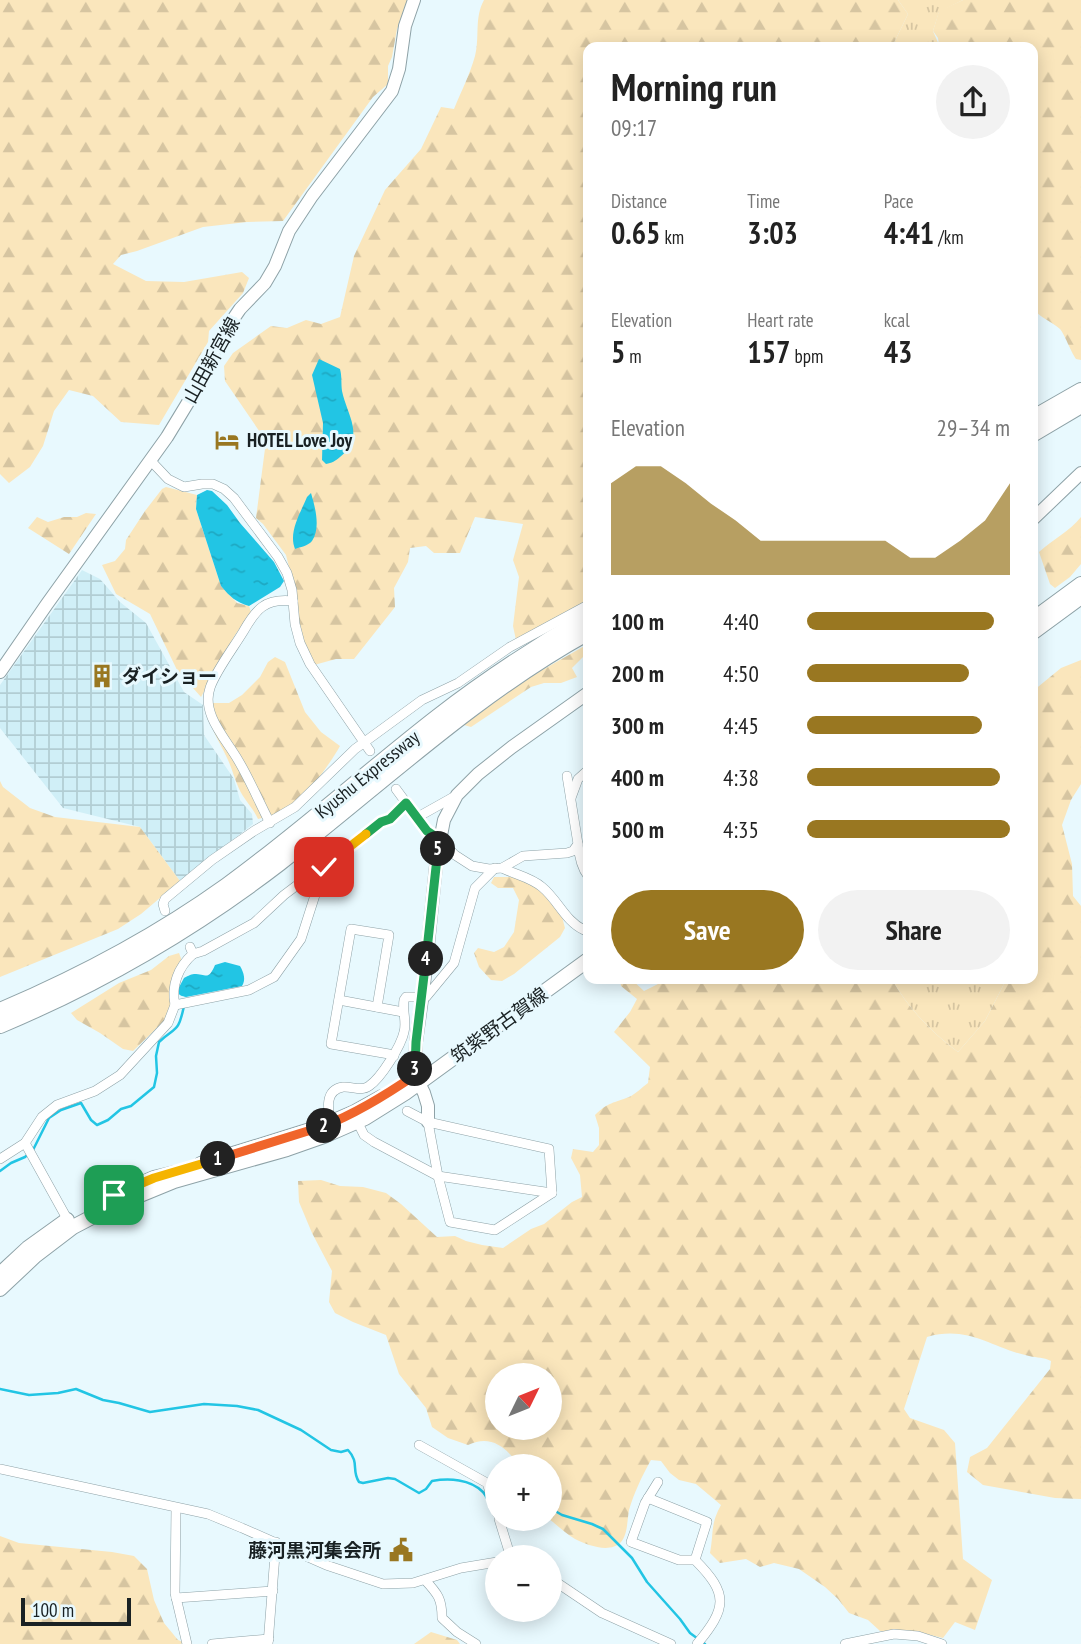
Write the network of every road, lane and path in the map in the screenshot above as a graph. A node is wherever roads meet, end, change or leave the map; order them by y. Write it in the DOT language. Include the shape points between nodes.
graph roads {
  1 [pos="414,0"];
  2 [pos="1081,391"];
  3 [pos="1081,405"];
  4 [pos="1038,416"];
  5 [pos="1038,430"];
  6 [pos="151,461"];
  7 [pos="1081,473"];
  8 [pos="1038,514"];
  9 [pos="1081,584"];
  10 [pos="1081,597"];
  11 [pos="293,601"];
  12 [pos="583,608"];
  13 [pos="1038,616"];
  14 [pos="583,620"];
  15 [pos="1038,629"];
  16 [pos="583,635"];
  17 [pos="0,673"];
  18 [pos="583,697"];
  19 [pos="368,747"];
  20 [pos="583,774"];
  21 [pos="566,776"];
  22 [pos="397,789"];
  23 [pos="457,795"];
  24 [pos="570,800"];
  25 [pos="406,803"];
  26 [pos="416,818"];
  27 [pos="270,822"];
  28 [pos="439,839"];
  29 [pos="578,844"];
  30 [pos="324,867"];
  31 [pos="498,868"];
  32 [pos="583,868"];
  33 [pos="166,911"];
  34 [pos="583,929"];
  35 [pos="583,953"];
  36 [pos="583,963"];
  37 [pos="422,998"];
  38 [pos="339,1000"];
  39 [pos="175,1005"];
  40 [pos="377,1007"];
  41 [pos="0,1011"];
  42 [pos="403,1012"];
  43 [pos="0,1025"];
  44 [pos="394,1056"];
  45 [pos="417,1079"];
  46 [pos="407,1111"];
  47 [pos="357,1121"];
  48 [pos="428,1122"];
  49 [pos="331,1123"];
  50 [pos="25,1143"];
  51 [pos="0,1158"];
  52 [pos="438,1176"];
  53 [pos="552,1193"];
  54 [pos="70,1224"];
  55 [pos="0,1274"];
  56 [pos="0,1289"];
  57 [pos="419,1446"];
  58 [pos="0,1469"];
  59 [pos="485,1482"];
  60 [pos="658,1482"];
  61 [pos="648,1498"];
  62 [pos="176,1508"];
  63 [pos="276,1542"];
  64 [pos="695,1560"];
  65 [pos="485,1564"];
  66 [pos="425,1580"];
  67 [pos="562,1586"];
  68 [pos="273,1591"];
  69 [pos="176,1598"];
  70 [pos="269,1641"];
  71 [pos="700,1641"];
  72 [pos="187,1644"];
  73 [pos="212,1644"];
  74 [pos="476,1644"];
  75 [pos="671,1644"];
  76 [pos="845,1644"];
  77 [pos="942,1644"];
  1 -- 6 [label="main road, 山田新宮線" via="392,91 289,231 265,284 219,340 201,381"];
  2 -- 4 [label="highway"];
  3 -- 5 [label="highway"];
  6 -- 11 [label="street" via="168,479 184,487 213,484 224,489 278,556"];
  6 -- 17 [label="main road, 山田新宮線"];
  7 -- 8 [label="main road"];
  9 -- 13 [label="main road"];
  10 -- 15 [label="main road"];
  11 -- 19 [label="street" via="300,643 310,664"];
  11 -- 27 [label="street" via="272,602 254,614 209,689 209,707 217,728"];
  12 -- 19 [label="street" via="422,699"];
  14 -- 41 [label="highway, Kyushu Expressway" via="482,684 273,851 180,918 86,972"];
  16 -- 43 [label="highway, Kyushu Expressway" via="460,716 279,863 189,927 93,982"];
  18 -- 23 [label="main road" via="478,774"];
  19 -- 27 [label="street" via="355,749 295,807"];
  20 -- 24 [label="street"];
  21 -- 24 [label="street"];
  22 -- 25 [label="street"];
  23 -- 26 [label="street"];
  23 -- 28 [label="main road"];
  24 -- 29 [label="street"];
  25 -- 26 [label="street"];
  25 -- 30 [label="street"];
  26 -- 28 [label="street"];
  27 -- 33 [label="street" via="212,860 165,899"];
  28 -- 31 [label="street" via="472,866"];
  28 -- 37 [label="main road"];
  29 -- 31 [label="street" via="567,853 523,856"];
  29 -- 32 [label="street"];
  30 -- 39 [label="street" via="254,923 203,951 191,951 176,978"];
  30 -- 39 [label="street" via="301,939 274,977 249,990"];
  31 -- 34 [label="street" via="528,877 542,887"];
  31 -- 37 [label="street" via="475,888 454,963"];
  35 -- 45 [label="main road, 筑紫野古賀線"];
  36 -- 45 [label="main road, 筑紫野古賀線"];
  37 -- 42 [label="street" via="407,997"];
  37 -- 45 [label="main road"];
  38 -- 40 [label="street"];
  38 -- 40 [label="street" via="351,929 389,935"];
  38 -- 44 [label="street" via="331,1044"];
  39 -- 50 [label="street" via="167,1023 120,1075 51,1109"];
  40 -- 42 [label="street"];
  42 -- 44 [label="street" via="405,1031"];
  44 -- 49 [label="street" via="369,1086 344,1087 330,1095"];
  45 -- 47 [label="main road, 筑紫野古賀線"];
  45 -- 48 [label="main road" via="428,1106"];
  45 -- 49 [label="main road, 筑紫野古賀線"];
  46 -- 48 [label="street"];
  47 -- 52 [label="street" via="363,1135"];
  47 -- 54 [label="main road, 筑紫野古賀線" via="287,1149 174,1181"];
  48 -- 52 [label="street"];
  48 -- 53 [label="street" via="549,1149"];
  49 -- 54 [label="main road, 筑紫野古賀線" via="154,1178 114,1195"];
  50 -- 51 [label="street"];
  50 -- 54 [label="street"];
  52 -- 53 [label="street"];
  52 -- 53 [label="street" via="450,1222 495,1230"];
  54 -- 55 [label="main road, 筑紫野古賀線" via="28,1248"];
  54 -- 56 [label="main road, 筑紫野古賀線"];
  57 -- 59 [label="street"];
  58 -- 62 [label="street"];
  60 -- 61 [label="street"];
  61 -- 64 [label="street" via="707,1522"];
  61 -- 64 [label="street" via="631,1542 679,1560"];
  62 -- 63 [label="street" via="208,1514"];
  62 -- 69 [label="street"];
  63 -- 66 [label="street" via="383,1584"];
  63 -- 68 [label="street"];
  64 -- 71 [label="street" via="720,1594 720,1608"];
  65 -- 66 [label="street"];
  66 -- 74 [label="street" via="438,1595 442,1618"];
  67 -- 75 [label="street" via="603,1613"];
  68 -- 69 [label="street"];
  68 -- 70 [label="street"];
  69 -- 72 [label="street"];
  70 -- 73 [label="street"];
  76 -- 77 [label="street" via="894,1634"];
}
